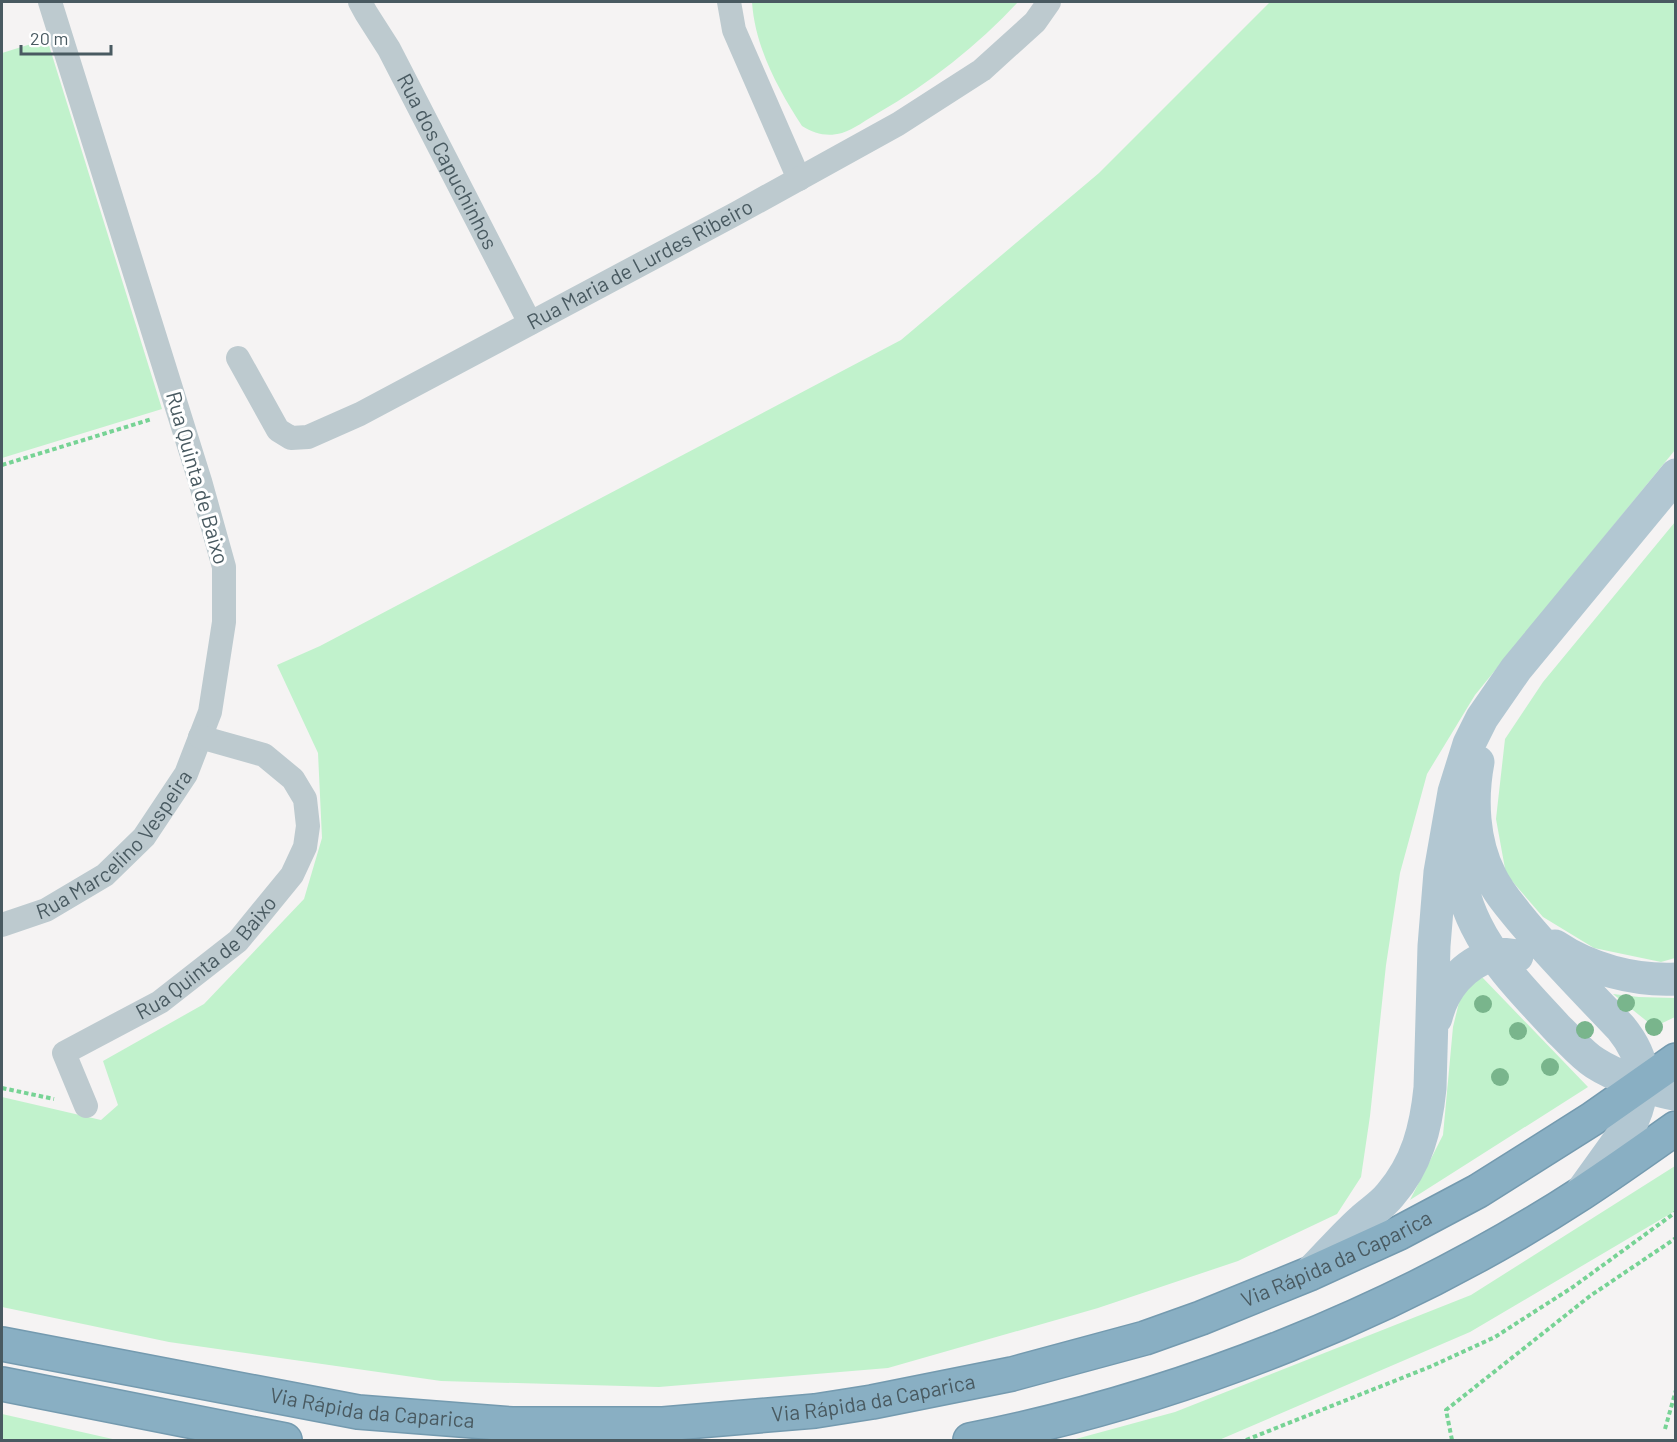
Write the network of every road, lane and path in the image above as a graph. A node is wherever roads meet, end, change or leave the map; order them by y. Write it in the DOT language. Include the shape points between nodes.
graph roads {
  1 [pos="50,2"];
  2 [pos="729,2"];
  3 [pos="1049,2"];
  4 [pos="366,5"];
  5 [pos="799,179"];
  6 [pos="530,323"];
  7 [pos="238,358"];
  8 [pos="178,411"];
  9 [pos="2,465"];
  10 [pos="1676,475"];
  11 [pos="1516,669"];
  12 [pos="200,737"];
  13 [pos="1460,771"];
  14 [pos="1518,915"];
  15 [pos="2,925"];
  16 [pos="1495,954"];
  17 [pos="1676,979"];
  18 [pos="1432,1032"];
  19 [pos="1630,1039"];
  20 [pos="1676,1060"];
  21 [pos="1643,1084"];
  22 [pos="2,1089"];
  23 [pos="1676,1094"];
  24 [pos="86,1106"];
  25 [pos="1676,1128"];
  26 [pos="1581,1194"];
  27 [pos="1676,1212"];
  28 [pos="1676,1238"];
  29 [pos="1309,1274"];
  30 [pos="2,1344"];
  31 [pos="2,1384"];
  32 [pos="1676,1390"];
  33 [pos="1665,1429"];
  34 [pos="285,1440"];
  35 [pos="970,1440"];
  36 [pos="1246,1440"];
  37 [pos="1452,1440"];
  1 -- 8 [label="street, Rua Quinta de Baixo"];
  2 -- 5 [label="street" via="734,30"];
  3 -- 5 [label="street, Rua Maria de Lurdes Ribeiro" via="1035,22 982,70 898,124"];
  4 -- 6 [label="street, Rua dos Capuchinhos"];
  5 -- 6 [label="street, Rua Maria de Lurdes Ribeiro"];
  6 -- 7 [label="street, Rua Maria de Lurdes Ribeiro" via="308,438 291,438 278,430"];
  8 -- 9 [label="path"];
  8 -- 12 [label="street, Rua Quinta de Baixo" via="224,567 224,622 210,712"];
  10 -- 11 [label="main road"];
  11 -- 13 [label="main road" via="1482,718"];
  11 -- 14 [label="main road" via="1488,724 1474,792 1480,851 1490,875"];
  12 -- 15 [label="street, Rua Marcelino Vespeira" via="186,774 144,837 105,875 46,910"];
  12 -- 24 [label="street, Rua Quinta de Baixo" via="264,755 293,779 305,799 305,847 292,875 238,941 160,1002 64,1053"];
  13 -- 16 [label="main road" via="1454,816 1456,861 1467,904"];
  13 -- 18 [label="main road" via="1438,883"];
  14 -- 17 [label="main road" via="1546,941 1585,962 1629,975"];
  14 -- 19 [label="main road"];
  16 -- 18 [label="main road" via="1475,963 1452,982 1443,995"];
  16 -- 19 [label="main road" via="1532,961 1579,1004"];
  16 -- 21 [label="main road" via="1525,992 1594,1063"];
  18 -- 29 [label="main road" via="1428,1112 1411,1164 1390,1195"];
  19 -- 21 [label="main road" via="1642,1064"];
  20 -- 21 [label="highway, Via Rápida da Caparica"];
  21 -- 23 [label="main road"];
  21 -- 26 [label="main road" via="1632,1122"];
  21 -- 29 [label="highway, Via Rápida da Caparica" via="1478,1191"];
  22 -- 24 [label="path"];
  25 -- 26 [label="highway"];
  26 -- 35 [label="highway" via="1458,1266 1314,1334 1142,1397 1035,1427"];
  27 -- 36 [label="path" via="1573,1287 1495,1337"];
  28 -- 37 [label="path" via="1590,1296 1446,1410"];
  29 -- 30 [label="highway, Via Rápida da Caparica" via="1145,1338 1003,1376 815,1411 663,1424 512,1424 358,1412"];
  31 -- 34 [label="highway, Via Rápida da Caparica"];
  32 -- 33 [label="path"];
}
